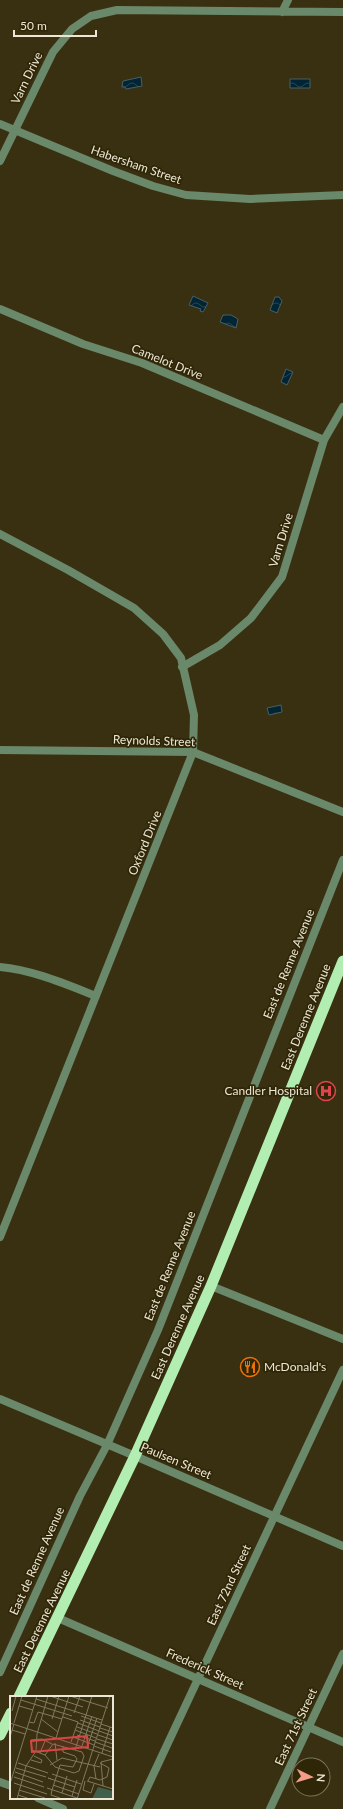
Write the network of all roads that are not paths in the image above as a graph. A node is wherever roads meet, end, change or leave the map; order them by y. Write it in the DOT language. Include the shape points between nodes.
graph roads {
  1 [pos="288,0"];
  2 [pos="282,12"];
  3 [pos="343,12"];
  4 [pos="0,124"];
  5 [pos="15,131"];
  6 [pos="0,161"];
  7 [pos="343,196"];
  8 [pos="0,309"];
  9 [pos="343,407"];
  10 [pos="324,440"];
  11 [pos="0,534"];
  12 [pos="182,666"];
  13 [pos="0,750"];
  14 [pos="193,752"];
  15 [pos="343,812"];
  16 [pos="343,860"];
  17 [pos="343,961"];
  18 [pos="0,967"];
  19 [pos="96,996"];
  20 [pos="0,1237"];
  21 [pos="211,1286"];
  22 [pos="343,1339"];
  23 [pos="343,1370"];
  24 [pos="0,1399"];
  25 [pos="107,1444"];
  26 [pos="135,1456"];
  27 [pos="275,1517"];
  28 [pos="343,1546"];
  29 [pos="58,1618"];
  30 [pos="343,1654"];
  31 [pos="0,1672"];
  32 [pos="198,1679"];
  33 [pos="19,1696"];
  34 [pos="10,1715"];
  35 [pos="309,1727"];
  36 [pos="0,1736"];
  37 [pos="343,1742"];
  38 [pos="0,1782"];
  39 [pos="10,1786"];
  40 [pos="40,1799"];
  41 [pos="63,1809"];
  42 [pos="137,1809"];
  43 [pos="270,1809"];
  1 -- 2 [label="street"];
  2 -- 3 [label="street, Varn Drive"];
  2 -- 5 [label="street, Varn Drive" via="117,10 91,16 72,29 53,52"];
  4 -- 5 [label="street, Habersham Street"];
  5 -- 6 [label="street, Varn Drive"];
  5 -- 7 [label="street, Habersham Street" via="153,186 186,194 250,200"];
  8 -- 10 [label="street, Camelot Drive" via="83,344 142,363"];
  9 -- 10 [label="street, Varn Drive"];
  10 -- 12 [label="street, Varn Drive" via="282,578 251,618 220,645"];
  11 -- 12 [label="street, Oxford Drive" via="134,608 163,634 181,658"];
  12 -- 14 [label="street, Oxford Drive" via="194,715"];
  13 -- 14 [label="street, Reynolds Street"];
  14 -- 15 [label="street, Reynolds Street"];
  14 -- 19 [label="street, Oxford Drive"];
  16 -- 25 [label="street, East de Renne Avenue" via="158,1330"];
  17 -- 21 [label="highway, East Derenne Avenue"];
  18 -- 19 [label="street" via="13,968 55,980"];
  19 -- 20 [label="street, Oxford Drive"];
  21 -- 22 [label="street"];
  21 -- 26 [label="highway, East Derenne Avenue"];
  23 -- 27 [label="street, East 72nd Street"];
  24 -- 25 [label="street, Paulsen Street"];
  25 -- 26 [label="street, Paulsen Street"];
  25 -- 31 [label="street, East de Renne Avenue" via="80,1496"];
  26 -- 27 [label="street, Paulsen Street"];
  26 -- 29 [label="highway, East Derenne Avenue"];
  27 -- 28 [label="street, Paulsen Street"];
  27 -- 32 [label="street, East 72nd Street"];
  29 -- 32 [label="street, Frederick Street"];
  29 -- 33 [label="highway, East Derenne Avenue"];
  30 -- 35 [label="street, East 71st Street"];
  32 -- 35 [label="street, Frederick Street"];
  32 -- 42 [label="street, East 72nd Street"];
  34 -- 36 [label="highway"];
  35 -- 37 [label="street, Frederick Street"];
  35 -- 43 [label="street, East 71st Street"];
  38 -- 39 [label="street"];
  40 -- 41 [label="street"];
}
